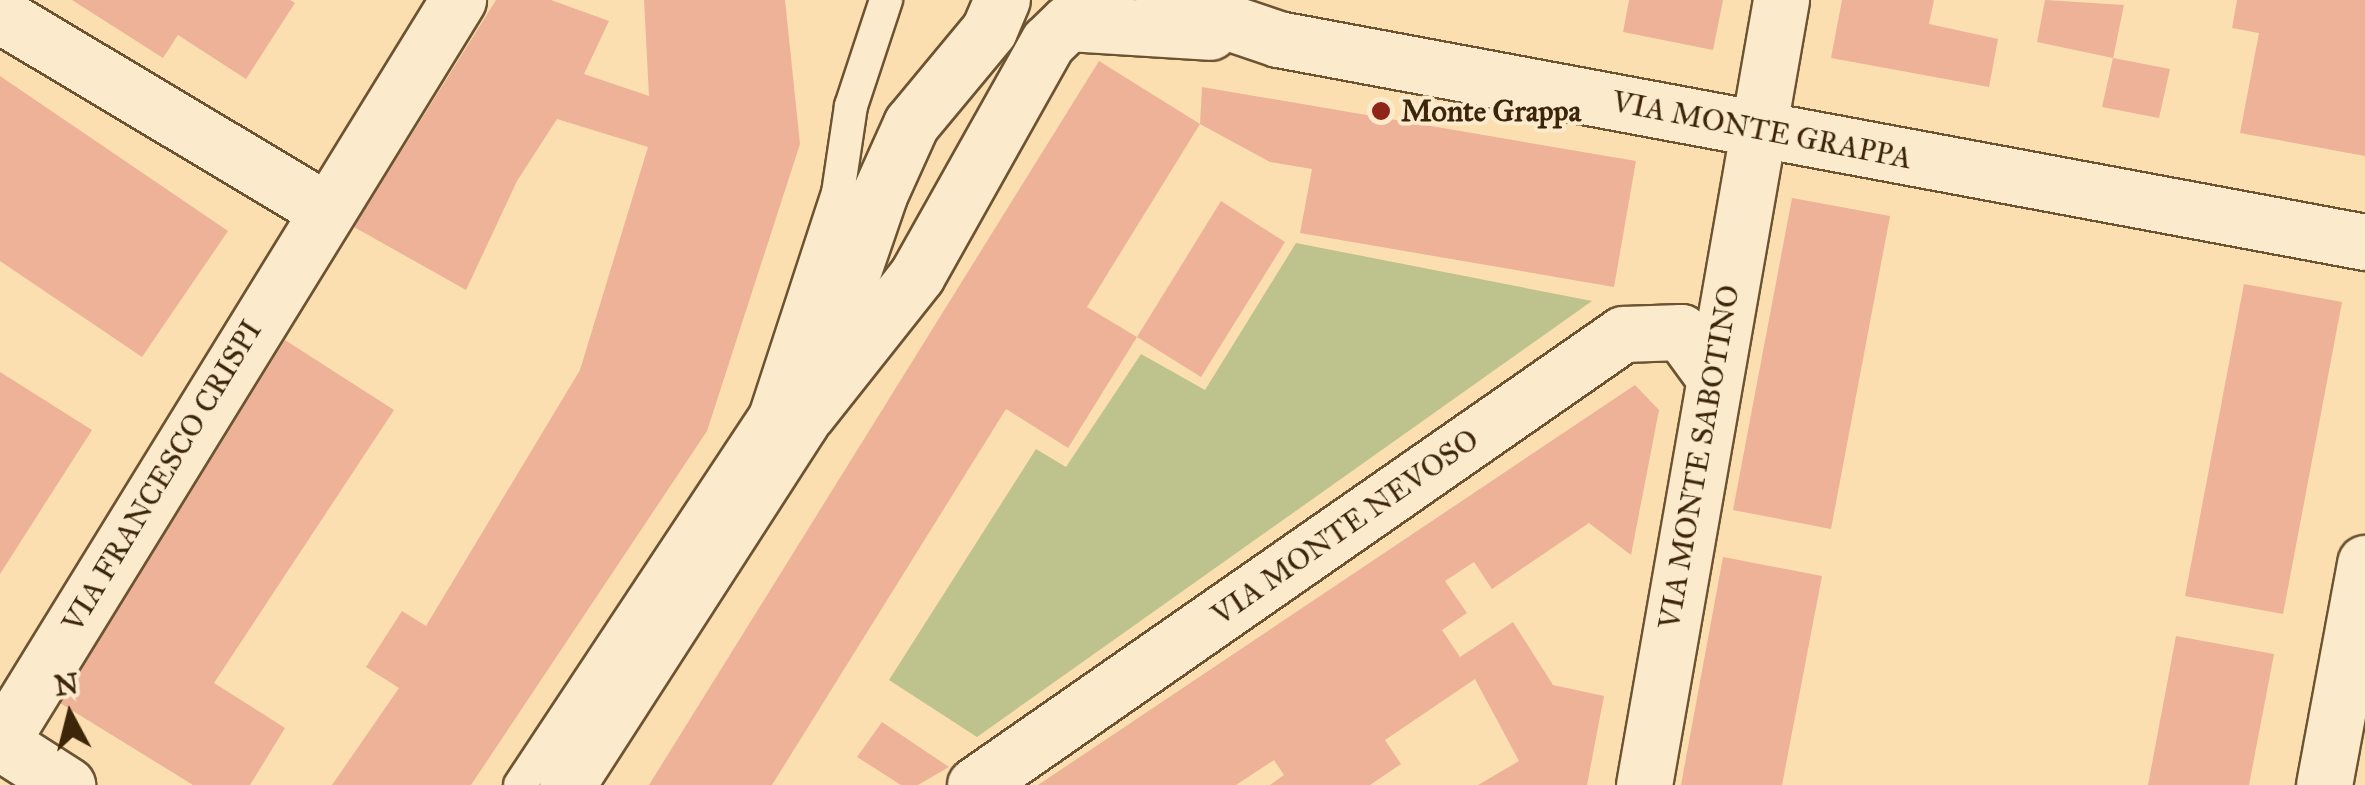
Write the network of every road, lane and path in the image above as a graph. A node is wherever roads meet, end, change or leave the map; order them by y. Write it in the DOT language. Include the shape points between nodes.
graph roads {
  1 [pos="458,0"];
  2 [pos="886,0"];
  3 [pos="1002,0"];
  4 [pos="1163,0"];
  5 [pos="1780,0"];
  6 [pos="0,15"];
  7 [pos="1278,39"];
  8 [pos="1754,129"];
  9 [pos="324,209"];
  10 [pos="2365,242"];
  11 [pos="1713,376"];
  12 [pos="801,422"];
  13 [pos="2365,563"];
  14 [pos="0,743"];
  15 [pos="66,785"];
  16 [pos="520,785"];
  17 [pos="567,785"];
  18 [pos="975,785"];
  19 [pos="1644,785"];
  20 [pos="2324,785"];
  1 -- 9 [label="street, VIA FRANCESCO CRISPI"];
  2 -- 16 [label="lane" via="850,106 838,193 766,413"];
  3 -- 12 [label="street" via="989,30 912,124 879,195"];
  4 -- 7 [label="street, VIA MONTE GRAPPA"];
  5 -- 8 [label="street, VIA MONTE SABOTINO"];
  6 -- 9 [label="street"];
  7 -- 8 [label="street, VIA MONTE GRAPPA"];
  7 -- 12 [label="street" via="1068,23 1048,42 917,275"];
  8 -- 10 [label="street, VIA MONTE GRAPPA"];
  8 -- 11 [label="street, VIA MONTE SABOTINO"];
  9 -- 14 [label="street, VIA FRANCESCO CRISPI"];
  11 -- 18 [label="street, VIA MONTE NEVOSO" via="1681,332 1622,334"];
  11 -- 19 [label="street, VIA MONTE SABOTINO"];
  12 -- 17 [label="street"];
  13 -- 20 [label="street"];
  14 -- 15 [label="street"];
}
